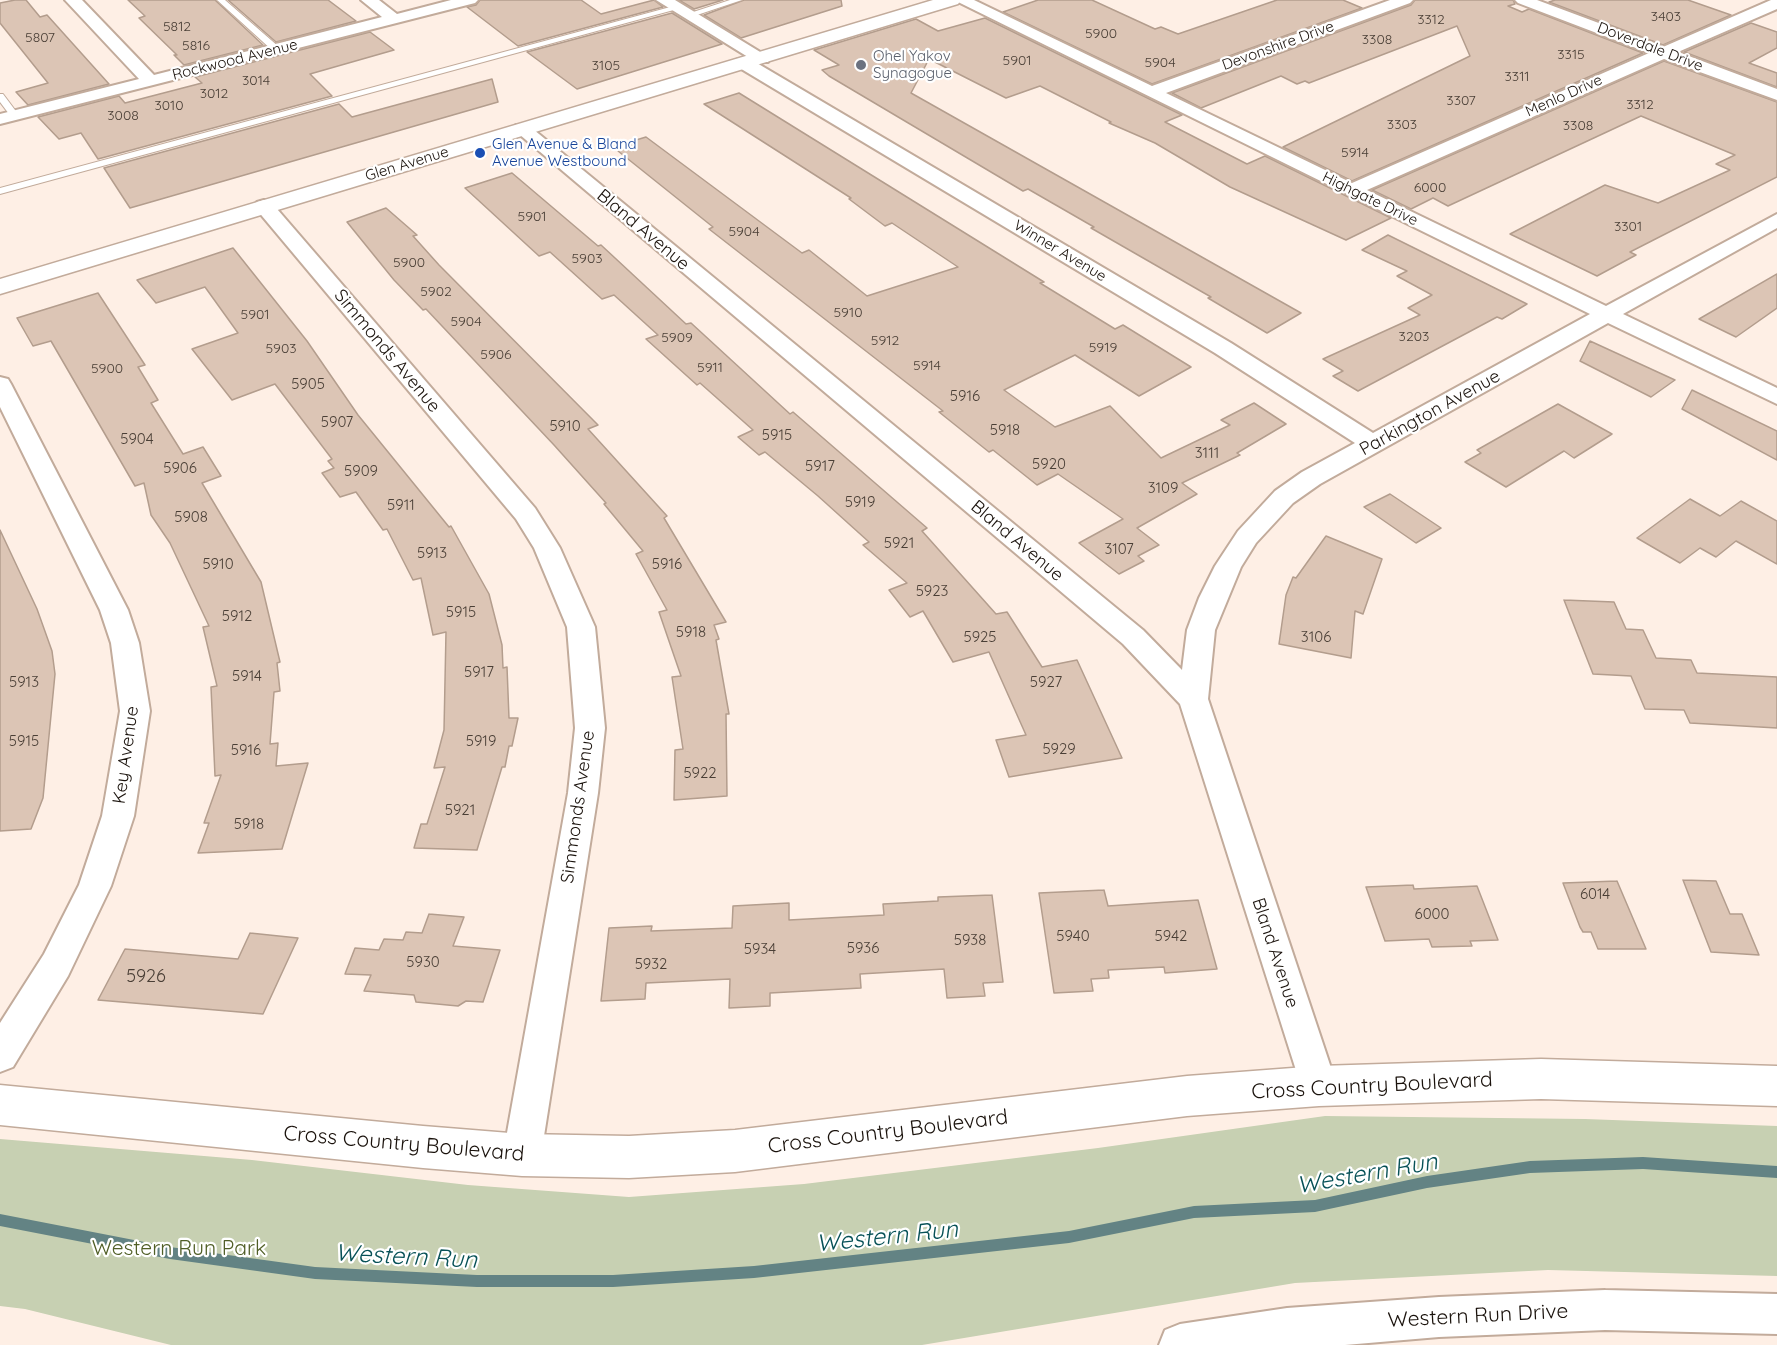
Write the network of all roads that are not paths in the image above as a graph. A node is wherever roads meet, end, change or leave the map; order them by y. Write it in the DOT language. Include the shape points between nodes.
graph roads {
  1 [pos="73,0"];
  2 [pos="221,0"];
  3 [pos="369,0"];
  4 [pos="470,0"];
  5 [pos="738,0"];
  6 [pos="952,0"];
  7 [pos="963,0"];
  8 [pos="1405,0"];
  9 [pos="1523,0"];
  10 [pos="1777,3"];
  11 [pos="676,8"];
  12 [pos="394,19"];
  13 [pos="276,49"];
  14 [pos="1663,52"];
  15 [pos="753,60"];
  16 [pos="151,81"];
  17 [pos="1151,92"];
  18 [pos="1777,95"];
  19 [pos="0,96"];
  20 [pos="7,117"];
  21 [pos="522,129"];
  22 [pos="1351,190"];
  23 [pos="0,191"];
  24 [pos="264,206"];
  25 [pos="1777,220"];
  26 [pos="0,286"];
  27 [pos="1605,315"];
  28 [pos="0,384"];
  29 [pos="1777,397"];
  30 [pos="1373,444"];
  31 [pos="1193,699"];
  32 [pos="0,1055"];
  33 [pos="1319,1086"];
  34 [pos="1777,1086"];
  35 [pos="0,1105"];
  36 [pos="522,1155"];
  37 [pos="1777,1314"];
  38 [pos="1180,1345"];
  1 -- 16 [label="street"];
  2 -- 13 [label="lane"];
  3 -- 12 [label="street"];
  4 -- 12 [label="street, Rockwood Avenue"];
  5 -- 11 [label="lane"];
  6 -- 15 [label="street, Glen Avenue"];
  7 -- 17 [label="street, Highgate Drive"];
  8 -- 17 [label="street, Devonshire Drive"];
  9 -- 14 [label="street, Doverdale Drive"];
  10 -- 14 [label="street, Menlo Drive"];
  11 -- 15 [label="street, Winner Avenue"];
  11 -- 23 [label="lane"];
  12 -- 13 [label="street, Rockwood Avenue"];
  13 -- 16 [label="street, Rockwood Avenue"];
  14 -- 18 [label="street, Doverdale Drive"];
  14 -- 22 [label="street, Menlo Drive"];
  15 -- 21 [label="street, Glen Avenue"];
  15 -- 30 [label="street, Winner Avenue"];
  16 -- 20 [label="street, Rockwood Avenue"];
  17 -- 22 [label="street, Highgate Drive"];
  19 -- 20 [label="lane"];
  21 -- 24 [label="street, Glen Avenue"];
  21 -- 31 [label="street, Bland Avenue" via="1133,637"];
  22 -- 27 [label="street, Highgate Drive"];
  24 -- 26 [label="street, Glen Avenue"];
  24 -- 36 [label="street, Simmonds Avenue" via="526,514 547,548 580,627 590,729"];
  25 -- 27 [label="street, Parkington Avenue"];
  27 -- 29 [label="street, Highgate Drive"];
  27 -- 30 [label="street, Parkington Avenue"];
  28 -- 32 [label="street, Key Avenue" via="114,610 125,643 135,711 118,816 95,886 56,965"];
  30 -- 31 [label="street, Parkington Avenue" via="1284,497 1247,537 1228,566 1201,630"];
  31 -- 33 [label="street, Bland Avenue"];
  33 -- 34 [label="street, Cross Country Boulevard" via="1541,1079"];
  33 -- 36 [label="street, Cross Country Boulevard" via="1187,1096 735,1151 629,1157"];
  35 -- 36 [label="street, Cross Country Boulevard"];
  37 -- 38 [label="street, Western Run Drive" via="1605,1310 1439,1317 1287,1329"];
}
